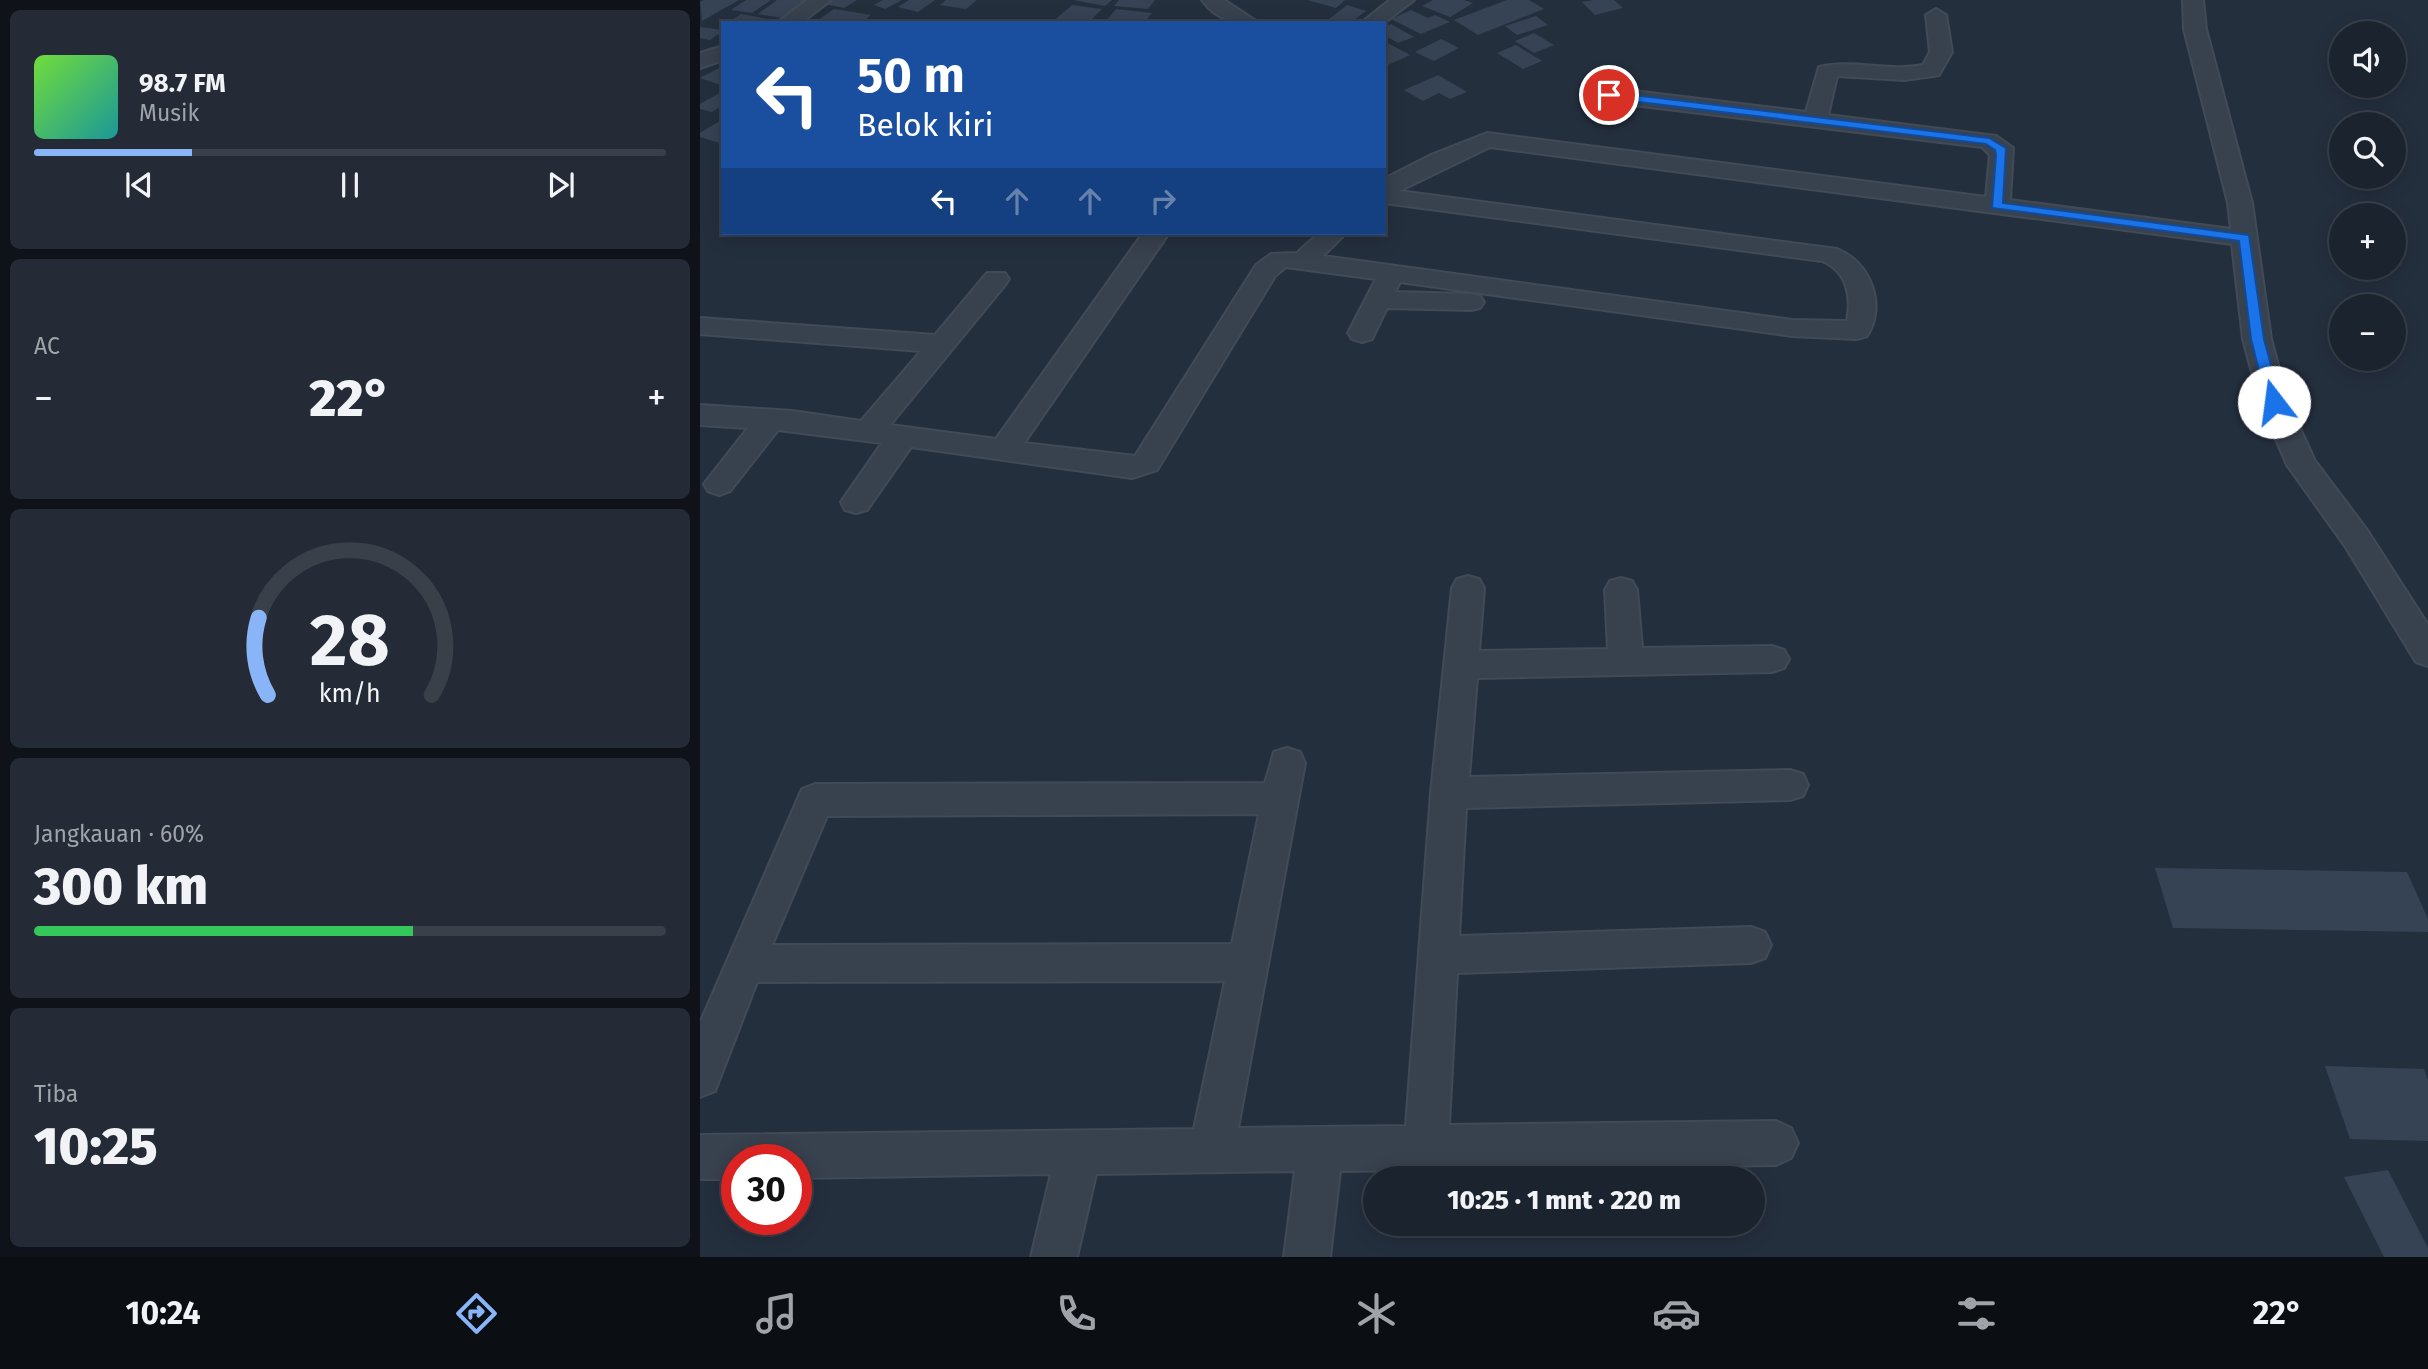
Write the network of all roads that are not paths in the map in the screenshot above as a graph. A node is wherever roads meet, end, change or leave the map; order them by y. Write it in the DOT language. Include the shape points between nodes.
graph roads {
  1 [pos="821,0"];
  2 [pos="1212,0"];
  3 [pos="1404,0"];
  4 [pos="2193,0"];
  5 [pos="1936,15"];
  6 [pos="790,21"];
  7 [pos="1245,21"];
  8 [pos="1374,21"];
  9 [pos="721,53"];
  10 [pos="700,61"];
  11 [pos="1609,95"];
  12 [pos="1815,121"];
  13 [pos="1386,189"];
  14 [pos="1386,196"];
  15 [pos="1997,206"];
  16 [pos="1155,235"];
  17 [pos="1331,235"];
  18 [pos="2245,238"];
  19 [pos="1303,261"];
  20 [pos="1391,273"];
  21 [pos="996,279"];
  22 [pos="1378,300"];
  23 [pos="1627,305"];
  24 [pos="700,326"];
  25 [pos="1362,333"];
  26 [pos="941,344"];
  27 [pos="700,415"];
  28 [pos="770,420"];
  29 [pos="869,431"];
  30 [pos="904,435"];
  31 [pos="1005,448"];
  32 [pos="719,484"];
  33 [pos="856,502"];
  34 [pos="1468,588"];
  35 [pos="1621,590"];
  36 [pos="2428,653"];
  37 [pos="1772,659"];
  38 [pos="1626,663"];
  39 [pos="1461,665"];
  40 [pos="1790,785"];
  41 [pos="1449,793"];
  42 [pos="1751,945"];
  43 [pos="1439,955"];
  44 [pos="1247,962"];
  45 [pos="744,964"];
  46 [pos="700,1076"];
  47 [pos="1776,1143"];
  48 [pos="1426,1147"];
  49 [pos="1320,1149"];
  50 [pos="1212,1150"];
  51 [pos="1079,1152"];
  52 [pos="700,1157"];
  53 [pos="1054,1257"];
  54 [pos="1307,1257"];
  1 -- 6 [label="street"];
  2 -- 7 [label="street"];
  3 -- 8 [label="street"];
  4 -- 18 [label="street" via="2195,29"];
  5 -- 12 [label="street" via="1941,52 1931,70 1910,76 1827,72"];
  9 -- 10 [label="street"];
  11 -- 12 [label="street"];
  12 -- 15 [label="street" via="1995,144 2002,155"];
  13 -- 15 [label="street" via="1487,140"];
  14 -- 23 [label="street" via="1828,254 1853,271 1864,310 1857,330 1844,332"];
  15 -- 18 [label="street"];
  16 -- 31 [label="street"];
  17 -- 19 [label="street"];
  18 -- 36 [label="street" via="2257,339 2274,402 2302,465 2356,537"];
  19 -- 20 [label="street"];
  19 -- 31 [label="street" via="1280,259 1265,271 1141,467"];
  20 -- 22 [label="street"];
  20 -- 23 [label="street"];
  21 -- 26 [label="street"];
  22 -- 23 [label="street"];
  22 -- 25 [label="street"];
  24 -- 26 [label="street"];
  26 -- 29 [label="street"];
  27 -- 28 [label="street"];
  28 -- 29 [label="street"];
  28 -- 32 [label="street"];
  29 -- 30 [label="street"];
  30 -- 31 [label="street"];
  30 -- 33 [label="street"];
  34 -- 39 [label="street"];
  35 -- 38 [label="street"];
  37 -- 38 [label="street"];
  38 -- 39 [label="street"];
  39 -- 41 [label="street"];
  40 -- 41 [label="street"];
  41 -- 43 [label="street"];
  42 -- 43 [label="street"];
  43 -- 48 [label="street"];
  44 -- 45 [label="street"];
  44 -- 45 [label="street" via="1284,780 815,800"];
  44 -- 50 [label="street"];
  45 -- 46 [label="street"];
  47 -- 48 [label="street"];
  48 -- 49 [label="street"];
  49 -- 50 [label="street"];
  49 -- 54 [label="street"];
  50 -- 51 [label="street"];
  51 -- 52 [label="street"];
  51 -- 53 [label="street"];
}
